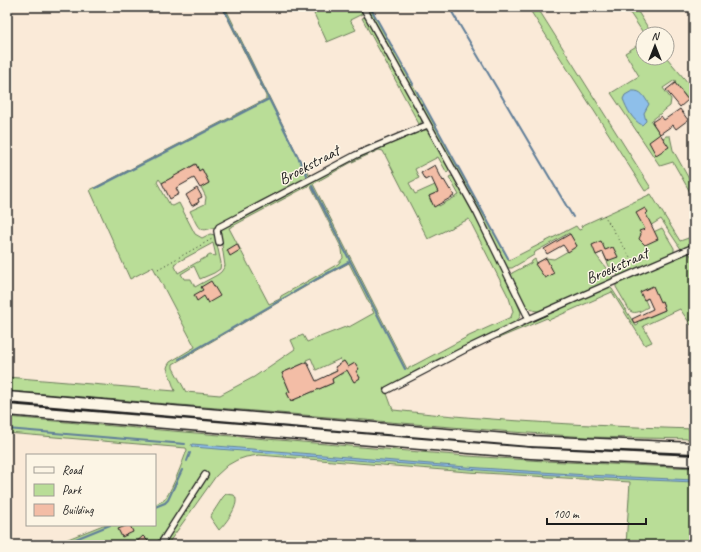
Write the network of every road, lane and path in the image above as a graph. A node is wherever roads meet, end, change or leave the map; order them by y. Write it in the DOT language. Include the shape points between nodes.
graph roads {
  1 [pos="364,7"];
  2 [pos="427,125"];
  3 [pos="604,215"];
  4 [pos="218,239"];
  5 [pos="694,247"];
  6 [pos="158,269"];
  7 [pos="638,271"];
  8 [pos="529,319"];
  9 [pos="387,390"];
  10 [pos="7,397"];
  11 [pos="7,410"];
  12 [pos="694,448"];
  13 [pos="694,461"];
  14 [pos="205,475"];
  15 [pos="694,536"];
  16 [pos="160,545"];
  17 [pos="683,545"];
  1 -- 2 [label="street"];
  2 -- 4 [label="street, Broekstraat" via="356,155 219,227"];
  2 -- 8 [label="street" via="477,213"];
  3 -- 7 [label="path"];
  4 -- 6 [label="path"];
  5 -- 7 [label="street, Broekstraat"];
  7 -- 8 [label="street, Broekstraat"];
  8 -- 9 [label="street, Broekstraat"];
  10 -- 12 [label="highway" via="529,441"];
  11 -- 13 [label="highway" via="531,453"];
  14 -- 16 [label="street"];
  15 -- 17 [label="path"];
}
